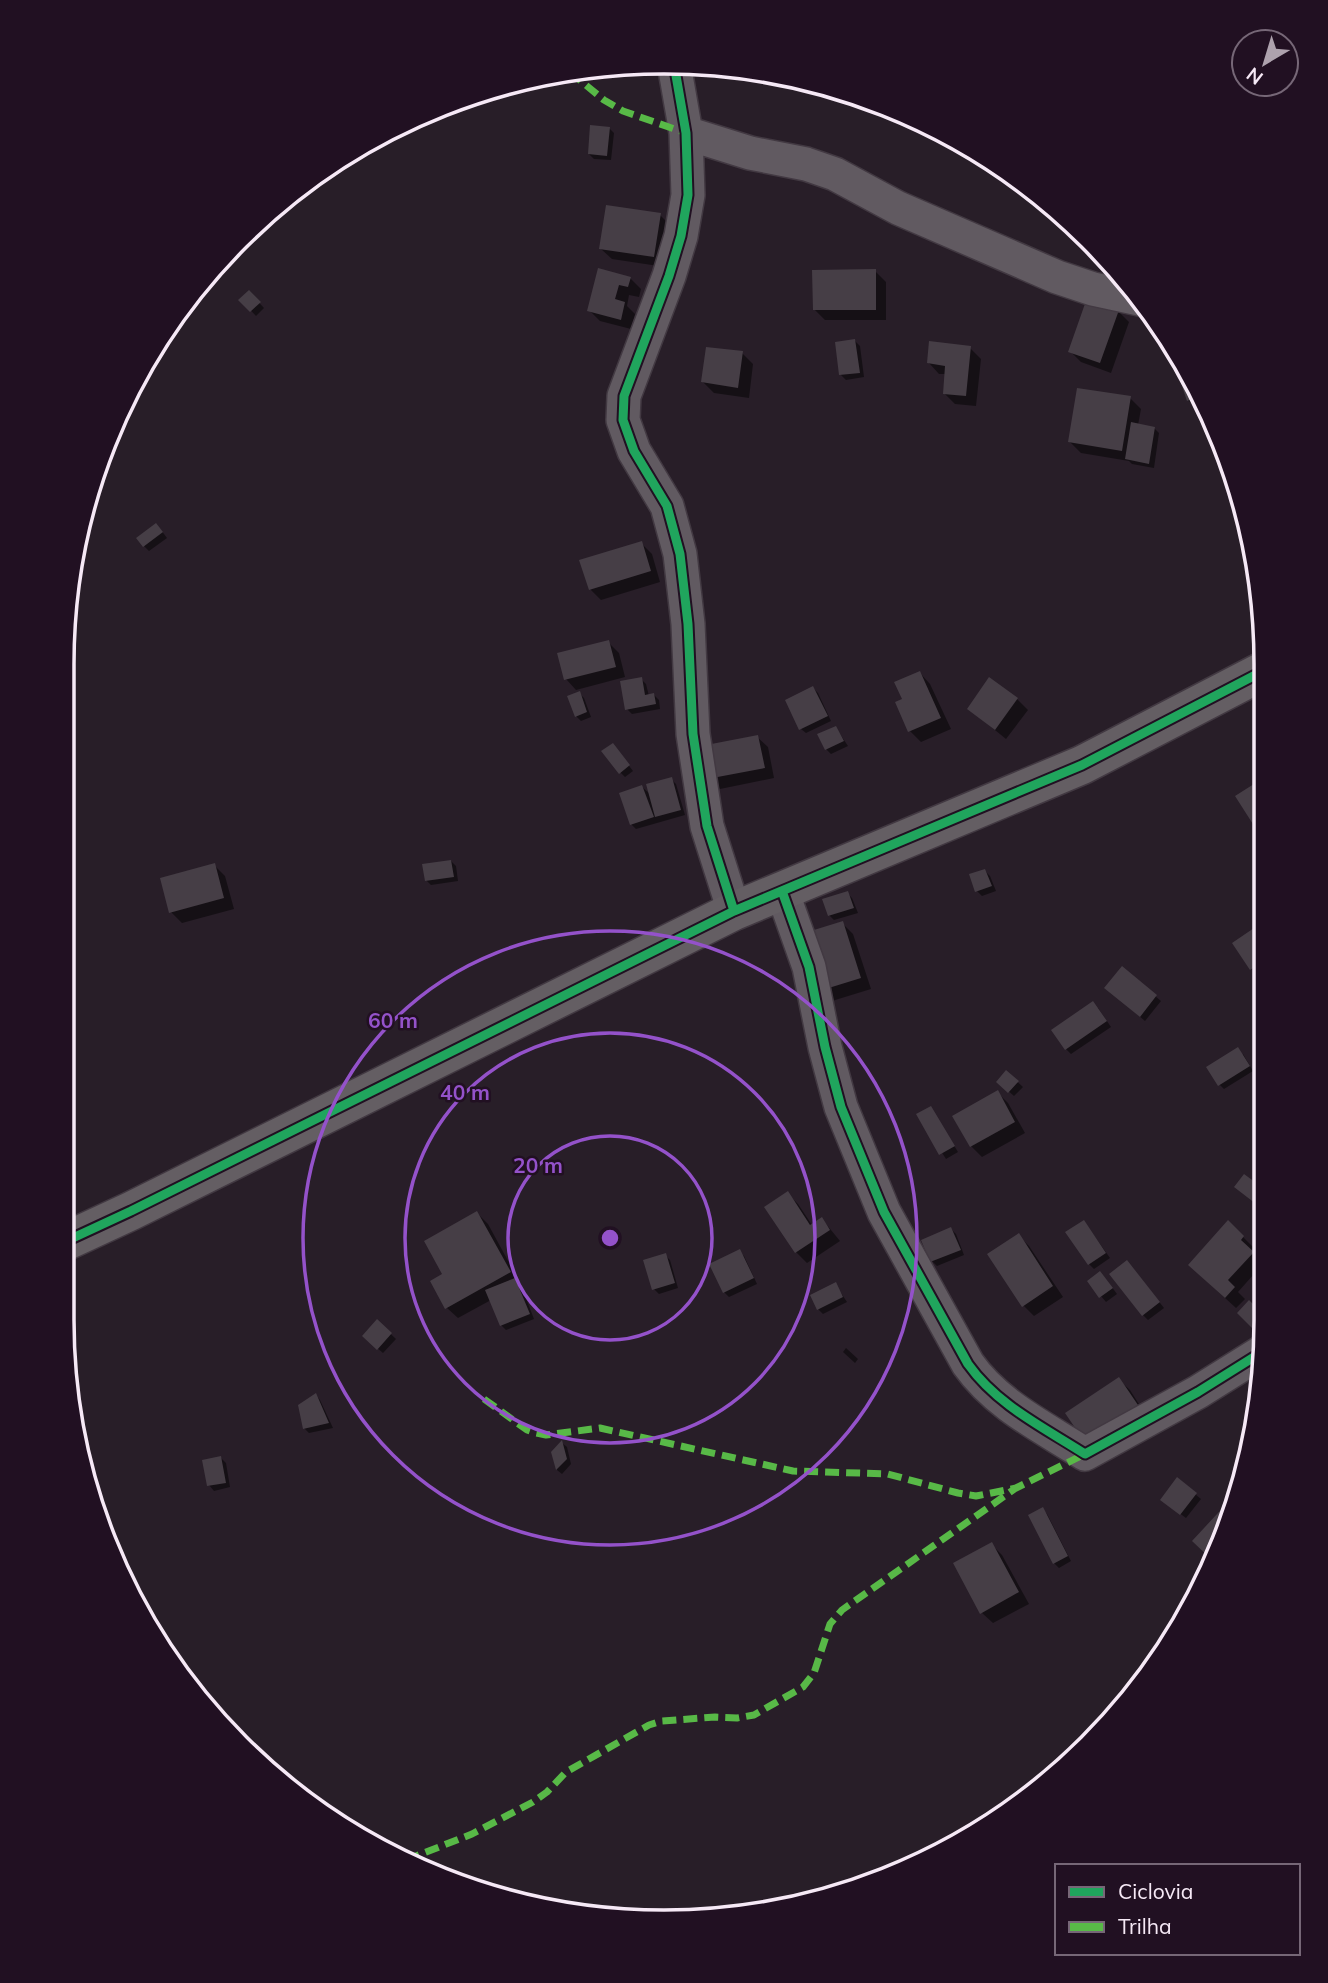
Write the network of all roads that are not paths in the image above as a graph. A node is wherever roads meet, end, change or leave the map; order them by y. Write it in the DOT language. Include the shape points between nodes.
graph roads {
  1 [pos="676,74"];
  2 [pos="686,133"];
  3 [pos="1125,296"];
  4 [pos="1254,676"];
  5 [pos="782,891"];
  6 [pos="734,911"];
  7 [pos="74,1237"];
  8 [pos="1253,1358"];
  1 -- 2 [label="street"];
  2 -- 3 [label="street" via="826,170 909,213 1057,277"];
  2 -- 6 [label="street" via="688,195 681,236 624,396 623,420 634,451 667,506 680,554 693,734 708,826"];
  4 -- 5 [label="street" via="1082,765"];
  5 -- 6 [label="street"];
  5 -- 8 [label="street" via="809,967 846,1120 884,1212 981,1382 1004,1403 1085,1454"];
  6 -- 7 [label="street"];
}
